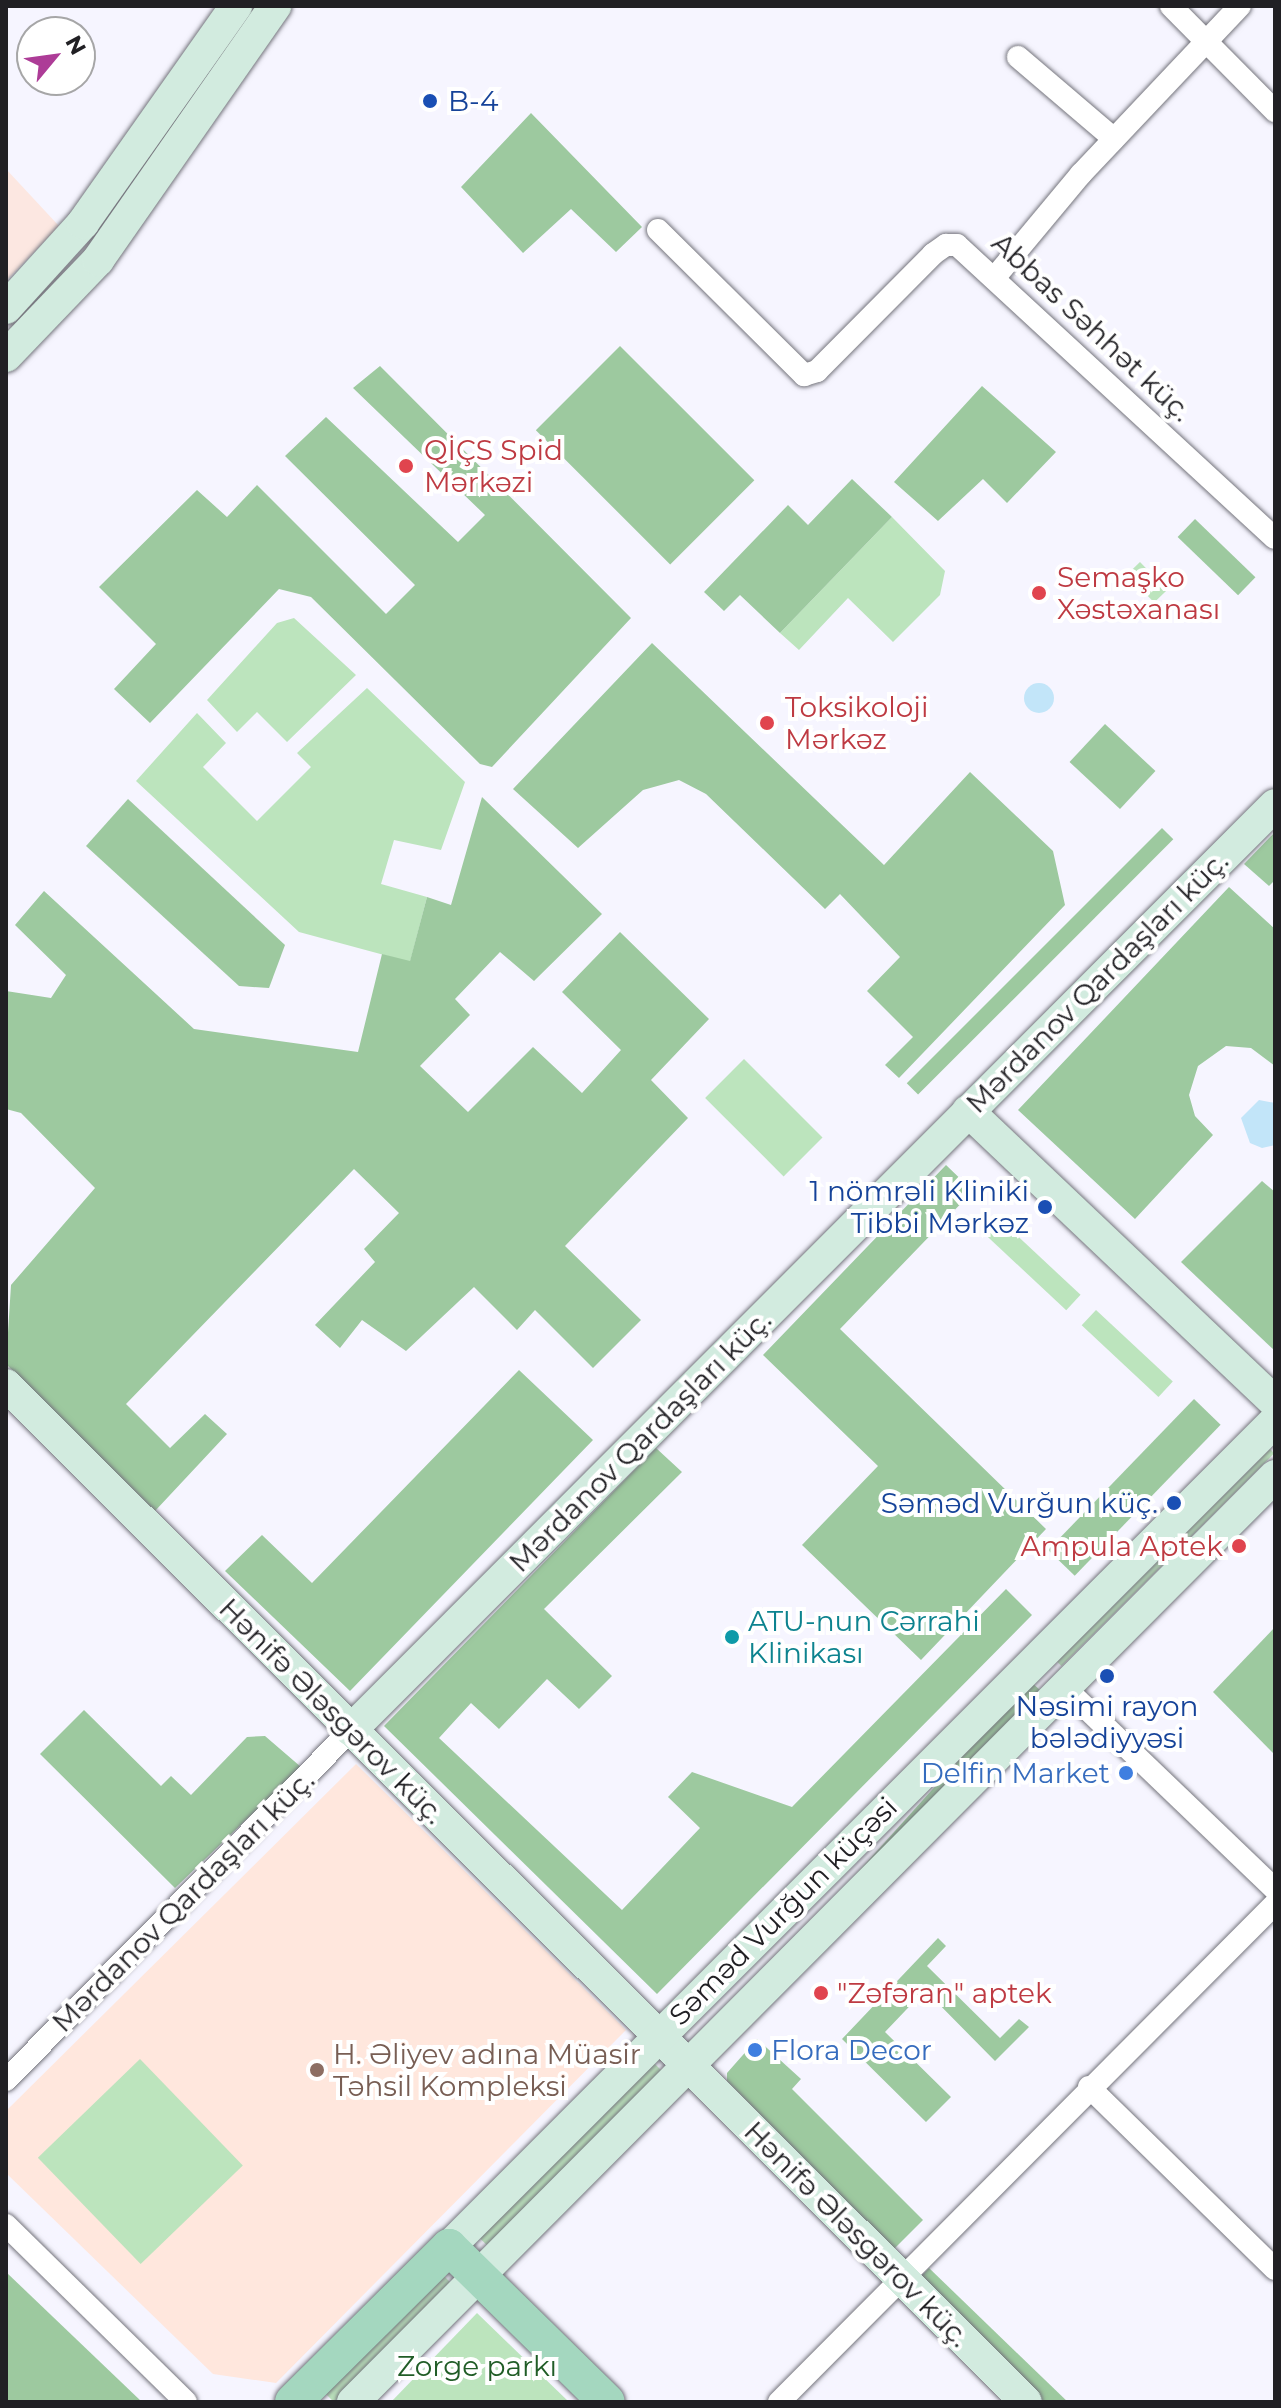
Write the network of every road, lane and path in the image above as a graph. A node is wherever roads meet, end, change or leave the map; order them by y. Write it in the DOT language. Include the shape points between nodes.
graph roads {
  1 [pos="236,6"];
  2 [pos="275,6"];
  3 [pos="1171,6"];
  4 [pos="1240,6"];
  5 [pos="1205,40"];
  6 [pos="1018,57"];
  7 [pos="1275,111"];
  8 [pos="1114,139"];
  9 [pos="658,230"];
  10 [pos="996,276"];
  11 [pos="6,308"];
  12 [pos="6,356"];
  13 [pos="1275,538"];
  14 [pos="1275,805"];
  15 [pos="968,1111"];
  16 [pos="6,1385"];
  17 [pos="1275,1402"];
  18 [pos="1275,1421"];
  19 [pos="1275,1476"];
  20 [pos="1035,1659"];
  21 [pos="1064,1687"];
  22 [pos="351,1730"];
  23 [pos="1275,1889"];
  24 [pos="1275,1904"];
  25 [pos="660,2035"];
  26 [pos="689,2065"];
  27 [pos="6,2080"];
  28 [pos="1089,2087"];
  29 [pos="6,2225"];
  30 [pos="449,2247"];
  31 [pos="1275,2269"];
  32 [pos="479,2276"];
  33 [pos="900,2277"];
  34 [pos="186,2402"];
  35 [pos="293,2402"];
  36 [pos="353,2402"];
  37 [pos="607,2402"];
  38 [pos="779,2402"];
  39 [pos="1026,2402"];
  1 -- 11 [label="main road" via="83,223"];
  2 -- 12 [label="main road" via="98,260"];
  3 -- 5 [label="street"];
  4 -- 5 [label="street"];
  5 -- 7 [label="street"];
  5 -- 8 [label="street"];
  6 -- 8 [label="street"];
  8 -- 10 [label="street"];
  9 -- 10 [label="street, Abbas Səhhət küç." via="804,375 817,371 946,245 957,245"];
  10 -- 13 [label="street, Abbas Səhhət küç."];
  14 -- 15 [label="main road, Mərdanov Qardaşları küç."];
  15 -- 17 [label="main road"];
  15 -- 22 [label="main road, Mərdanov Qardaşları küç."];
  16 -- 22 [label="main road, Hənifə Ələsgərov küç."];
  18 -- 20 [label="main road, Səməd Vurğun küçəsi"];
  19 -- 21 [label="main road, Səməd Vurğun küçəsi"];
  20 -- 21 [label="main road"];
  20 -- 25 [label="main road, Səməd Vurğun küçəsi"];
  21 -- 23 [label="street"];
  21 -- 26 [label="main road, Səməd Vurğun küçəsi"];
  22 -- 25 [label="main road, Hənifə Ələsgərov küç."];
  22 -- 27 [label="street, Mərdanov Qardaşları küç."];
  24 -- 28 [label="street"];
  25 -- 26 [label="main road, Hənifə Ələsgərov küç."];
  25 -- 30 [label="main road, Səməd Vurğun küçəsi"];
  26 -- 32 [label="main road, Səməd Vurğun küçəsi"];
  26 -- 33 [label="main road, Hənifə Ələsgərov küç."];
  28 -- 31 [label="street"];
  28 -- 33 [label="street"];
  29 -- 34 [label="street"];
  30 -- 32 [label="main road"];
  30 -- 35 [label="main road, Səməd Vurğun küçəsi"];
  32 -- 36 [label="main road, Səməd Vurğun küçəsi"];
  32 -- 37 [label="main road"];
  33 -- 38 [label="street"];
  33 -- 39 [label="main road, Hənifə Ələsgərov küç."];
}
